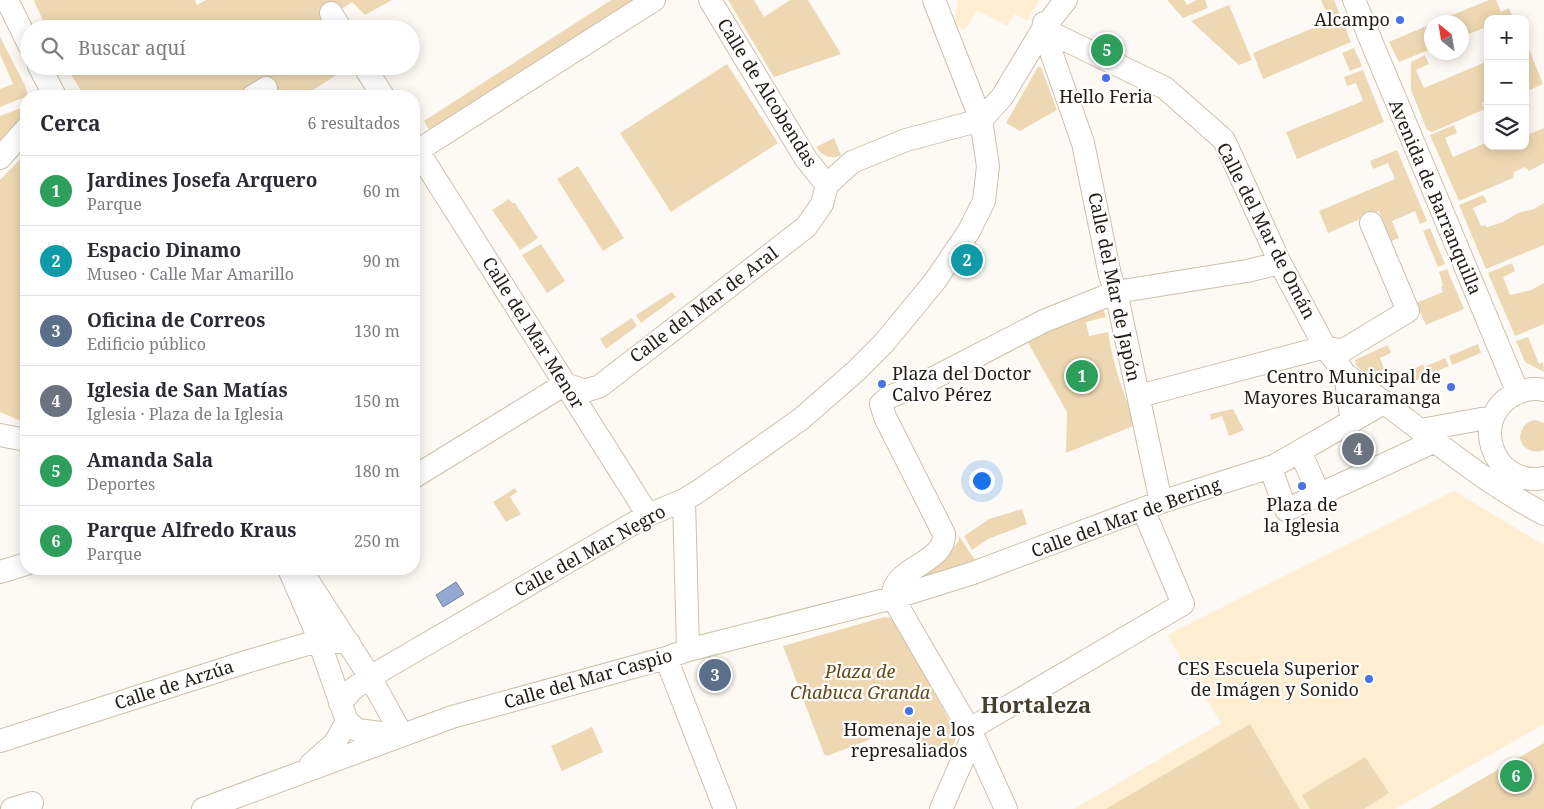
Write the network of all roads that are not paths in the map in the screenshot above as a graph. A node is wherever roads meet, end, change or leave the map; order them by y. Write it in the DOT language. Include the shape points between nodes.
graph roads {
  1 [pos="7,0"];
  2 [pos="654,0"];
  3 [pos="710,0"];
  4 [pos="934,0"];
  5 [pos="1047,0"];
  6 [pos="1066,0"];
  7 [pos="1354,0"];
  8 [pos="20,27"];
  9 [pos="1043,29"];
  10 [pos="1083,48"];
  11 [pos="1060,74"];
  12 [pos="44,75"];
  13 [pos="370,75"];
  14 [pos="52,90"];
  15 [pos="379,90"];
  16 [pos="980,120"];
  17 [pos="20,136"];
  18 [pos="420,147"];
  19 [pos="0,158"];
  20 [pos="420,158"];
  21 [pos="827,185"];
  22 [pos="1371,223"];
  23 [pos="1280,263"];
  24 [pos="1116,292"];
  25 [pos="1325,347"];
  26 [pos="1345,374"];
  27 [pos="565,384"];
  28 [pos="1544,390"];
  29 [pos="1518,393"];
  30 [pos="1138,396"];
  31 [pos="1385,402"];
  32 [pos="1492,417"];
  33 [pos="1352,422"];
  34 [pos="0,435"];
  35 [pos="1428,435"];
  36 [pos="20,439"];
  37 [pos="1303,458"];
  38 [pos="1469,466"];
  39 [pos="1272,472"];
  40 [pos="420,473"];
  41 [pos="1511,473"];
  42 [pos="1544,478"];
  43 [pos="1326,491"];
  44 [pos="684,500"];
  45 [pos="1152,506"];
  46 [pos="1538,511"];
  47 [pos="648,515"];
  48 [pos="20,566"];
  49 [pos="0,572"];
  50 [pos="292,575"];
  51 [pos="298,575"];
  52 [pos="893,598"];
  53 [pos="318,641"];
  54 [pos="349,643"];
  55 [pos="688,650"];
  56 [pos="666,658"];
  57 [pos="370,677"];
  58 [pos="343,712"];
  59 [pos="971,732"];
  60 [pos="402,736"];
  61 [pos="0,741"];
  62 [pos="988,768"];
  63 [pos="303,771"];
  64 [pos="954,777"];
  65 [pos="203,809"];
  66 [pos="725,809"];
  67 [pos="941,809"];
  68 [pos="1006,809"];
  1 -- 8 [label="street"];
  2 -- 18 [label="street, Calle del Mar Menor"];
  3 -- 21 [label="street, Calle de Alcobendas" via="806,159"];
  4 -- 16 [label="street, Calle del Mar Negro"];
  5 -- 9 [label="street"];
  6 -- 9 [label="street"];
  7 -- 29 [label="street, Avenida de Barranquilla"];
  9 -- 10 [label="street, Calle del Mar de Omán"];
  9 -- 11 [label="street, Calle del Mar de Japón"];
  9 -- 16 [label="street" via="1002,97"];
  10 -- 11 [label="street"];
  10 -- 23 [label="street, Calle del Mar de Omán" via="1165,88 1224,140"];
  11 -- 24 [label="street, Calle del Mar de Japón" via="1083,143"];
  12 -- 14 [label="street"];
  13 -- 15 [label="street"];
  16 -- 21 [label="street, Calle del Mar de Aral" via="906,140 852,162"];
  16 -- 44 [label="street, Calle del Mar Negro" via="988,166 984,201 969,231 935,281 884,343 801,419"];
  17 -- 19 [label="street"];
  20 -- 27 [label="street, Calle del Mar Menor"];
  21 -- 27 [label="street, Calle del Mar de Aral" via="822,204 806,227 600,386 585,391"];
  22 -- 25 [label="street" via="1408,311 1342,351"];
  23 -- 24 [label="street"];
  23 -- 25 [label="street, Calle del Mar de Omán"];
  24 -- 30 [label="street, Calle del Mar de Japón"];
  24 -- 52 [label="street" via="1044,321 922,384 889,397 881,404 944,534 943,543 936,553 895,585"];
  25 -- 26 [label="street, Calle del Mar de Omán"];
  25 -- 30 [label="street"];
  26 -- 31 [label="street, Calle del Mar de Omán"];
  26 -- 33 [label="street, Calle del Mar de Omán"];
  27 -- 40 [label="street"];
  27 -- 47 [label="street, Calle del Mar Menor"];
  28 -- 29 [label="street" via="1538,388"];
  29 -- 32 [label="street" via="1499,406"];
  30 -- 45 [label="street, Calle del Mar de Japón"];
  31 -- 33 [label="street, Calle del Mar de Bering"];
  31 -- 35 [label="street, Calle del Mar de Omán"];
  32 -- 35 [label="street"];
  32 -- 41 [label="street" via="1491,447"];
  33 -- 45 [label="street, Calle del Mar de Bering" via="1274,466"];
  34 -- 36 [label="street"];
  35 -- 38 [label="street, Calle del Mar de Omán"];
  35 -- 43 [label="street"];
  37 -- 43 [label="street"];
  38 -- 41 [label="street"];
  38 -- 46 [label="street, Calle del Mar de Omán"];
  39 -- 43 [label="street" via="1286,510"];
  41 -- 42 [label="street" via="1528,479"];
  41 -- 46 [label="street"];
  44 -- 47 [label="street, Calle del Mar Negro"];
  44 -- 55 [label="street"];
  45 -- 52 [label="street, Calle del Mar de Bering" via="973,573"];
  45 -- 59 [label="street, Calle del Mar de Japón" via="1183,604"];
  47 -- 57 [label="street, Calle del Mar Negro"];
  48 -- 49 [label="street"];
  50 -- 53 [label="street"];
  51 -- 54 [label="street" via="308,581"];
  52 -- 55 [label="street, Calle del Mar Caspio"];
  52 -- 59 [label="street"];
  53 -- 54 [label="street, Calle de Arzúa"];
  53 -- 58 [label="street"];
  53 -- 61 [label="street, Calle de Arzúa"];
  54 -- 57 [label="street"];
  55 -- 56 [label="street, Calle del Mar Caspio"];
  56 -- 60 [label="street, Calle del Mar Caspio" via="452,717"];
  56 -- 66 [label="street"];
  57 -- 58 [label="street, Calle del Mar Negro" via="353,689"];
  57 -- 60 [label="street"];
  58 -- 60 [label="street, Calle del Mar Caspio" via="357,730"];
  58 -- 63 [label="street, Calle del Mar Caspio" via="335,743"];
  59 -- 62 [label="street"];
  59 -- 64 [label="street"];
  60 -- 63 [label="street, Calle del Mar Caspio"];
  62 -- 64 [label="street" via="969,769"];
  62 -- 68 [label="street"];
  63 -- 65 [label="street, Calle del Mar Caspio"];
  64 -- 67 [label="street"];
}
